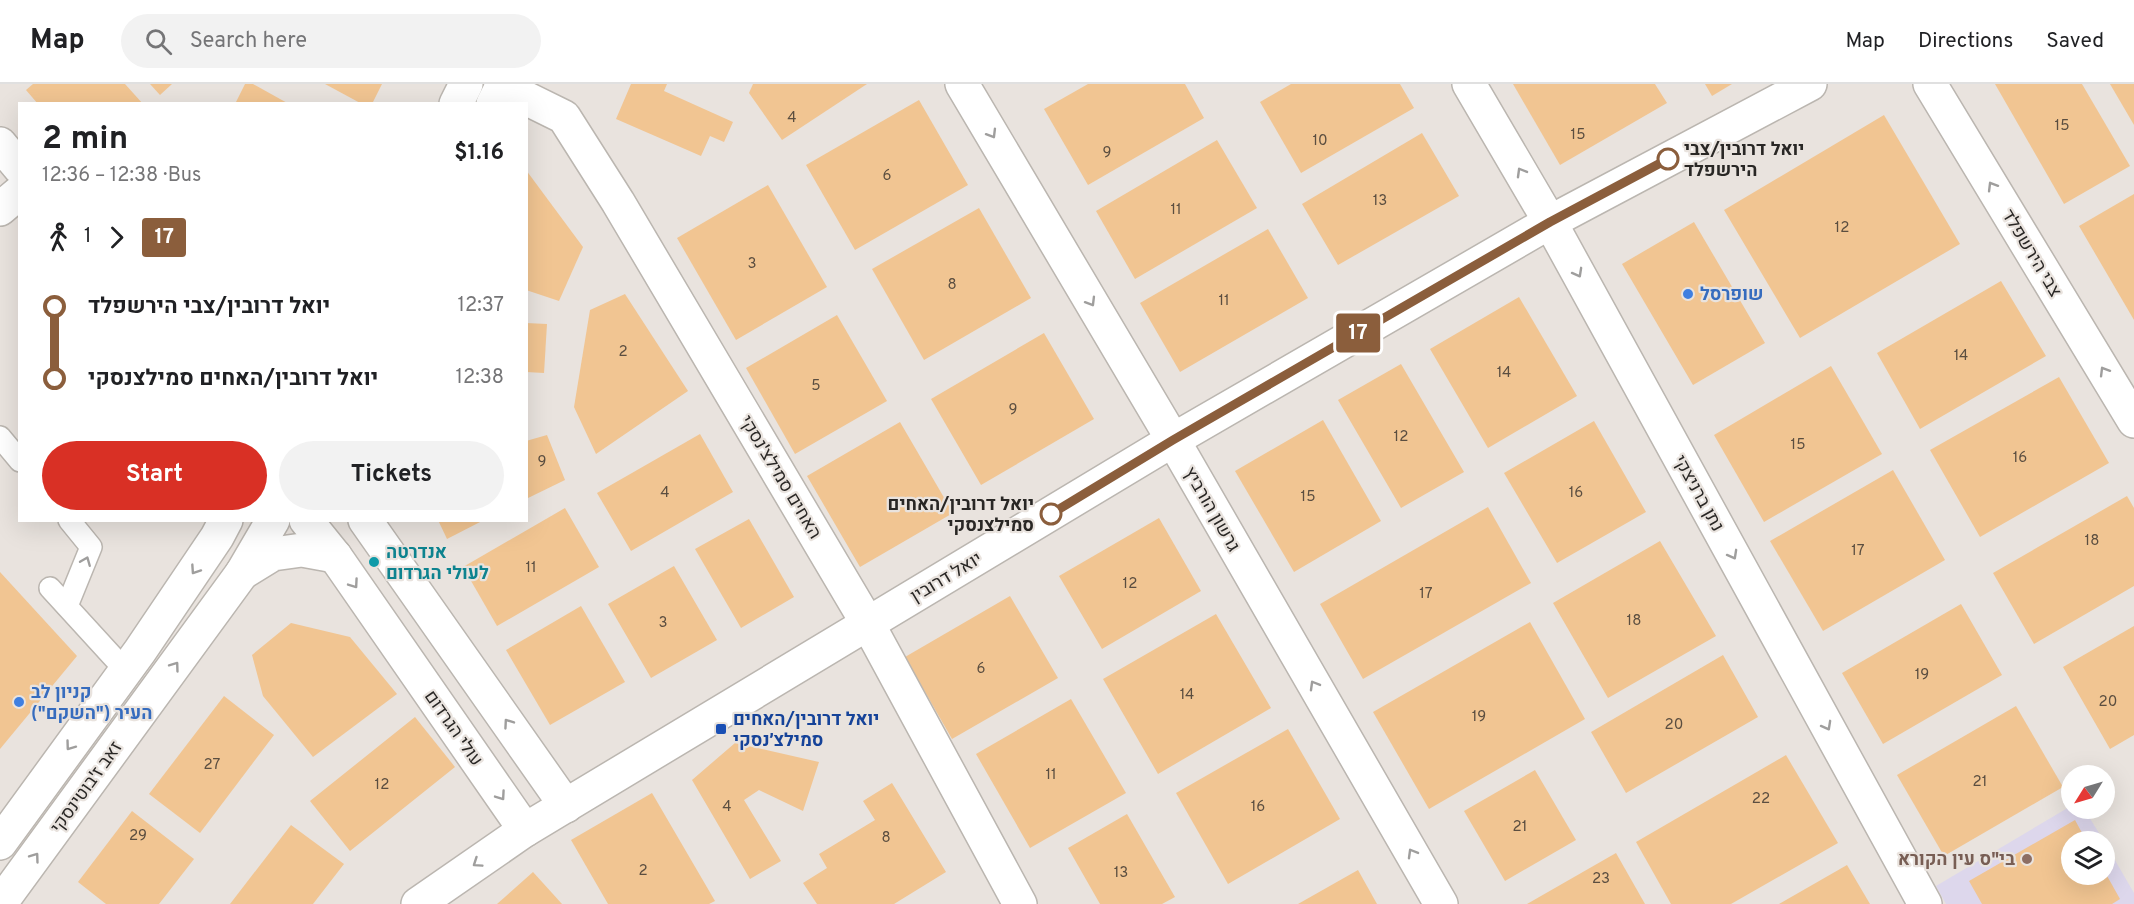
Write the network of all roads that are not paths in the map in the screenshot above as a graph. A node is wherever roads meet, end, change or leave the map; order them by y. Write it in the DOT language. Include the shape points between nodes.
graph roads {
  1 [pos="466,84"];
  2 [pos="963,84"];
  3 [pos="1469,84"];
  4 [pos="1810,84"];
  5 [pos="1930,84"];
  6 [pos="499,91"];
  7 [pos="457,102"];
  8 [pos="526,102"];
  9 [pos="528,103"];
  10 [pos="0,144"];
  11 [pos="18,166"];
  12 [pos="18,194"];
  13 [pos="0,209"];
  14 [pos="1550,222"];
  15 [pos="2134,421"];
  16 [pos="0,437"];
  17 [pos="1173,440"];
  18 [pos="18,458"];
  19 [pos="71,522"];
  20 [pos="272,522"];
  21 [pos="308,522"];
  22 [pos="366,522"];
  23 [pos="220,526"];
  24 [pos="335,556"];
  25 [pos="242,573"];
  26 [pos="50,588"];
  27 [pos="67,606"];
  28 [pos="868,624"];
  29 [pos="125,670"];
  30 [pos="566,806"];
  31 [pos="525,830"];
  32 [pos="0,843"];
  33 [pos="0,904"];
  34 [pos="418,904"];
  35 [pos="1020,904"];
  36 [pos="1441,904"];
  37 [pos="1925,904"];
  1 -- 7 [label="street"];
  2 -- 17 [label="street, גרשון הורביץ, one-way"];
  14 -- 3 [label="street, נתן ברניצקי, one-way"];
  4 -- 14 [label="street, יואל דרובין"];
  15 -- 5 [label="street, צבי הירשפלד, one-way"];
  6 -- 8 [label="street, האחים סמילצ'נסקי"];
  9 -- 28 [label="street, האחים סמילצ'נסקי" via="564,117"];
  10 -- 11 [label="street"];
  12 -- 13 [label="street"];
  14 -- 17 [label="street, יואל דרובין"];
  14 -- 37 [label="street, נתן ברניצקי, one-way"];
  16 -- 18 [label="lane"];
  17 -- 28 [label="street, יואל דרובין"];
  36 -- 17 [label="street, גרשון הורביץ, one-way"];
  27 -- 19 [label="lane, one-way" via="91,547"];
  20 -- 25 [label="street, זאב ז'בוטינסקי"];
  21 -- 24 [label="street, עולי הגרדום"];
  30 -- 22 [label="street, one-way"];
  23 -- 29 [label="street, זאב ז'בוטינסקי, one-way"];
  24 -- 25 [label="street" via="302,550 273,554"];
  24 -- 31 [label="street, עולי הגרדום, one-way"];
  33 -- 25 [label="street, זאב ז'בוטינסקי, one-way"];
  26 -- 27 [label="lane"];
  27 -- 29 [label="lane"];
  28 -- 30 [label="street, יואל דרובין"];
  28 -- 35 [label="street, האחים סמילצ'נסקי"];
  29 -- 32 [label="street, זאב ז'בוטינסקי, one-way"];
  30 -- 31 [label="street, יואל דרובין"];
  31 -- 34 [label="street, one-way"];
}
